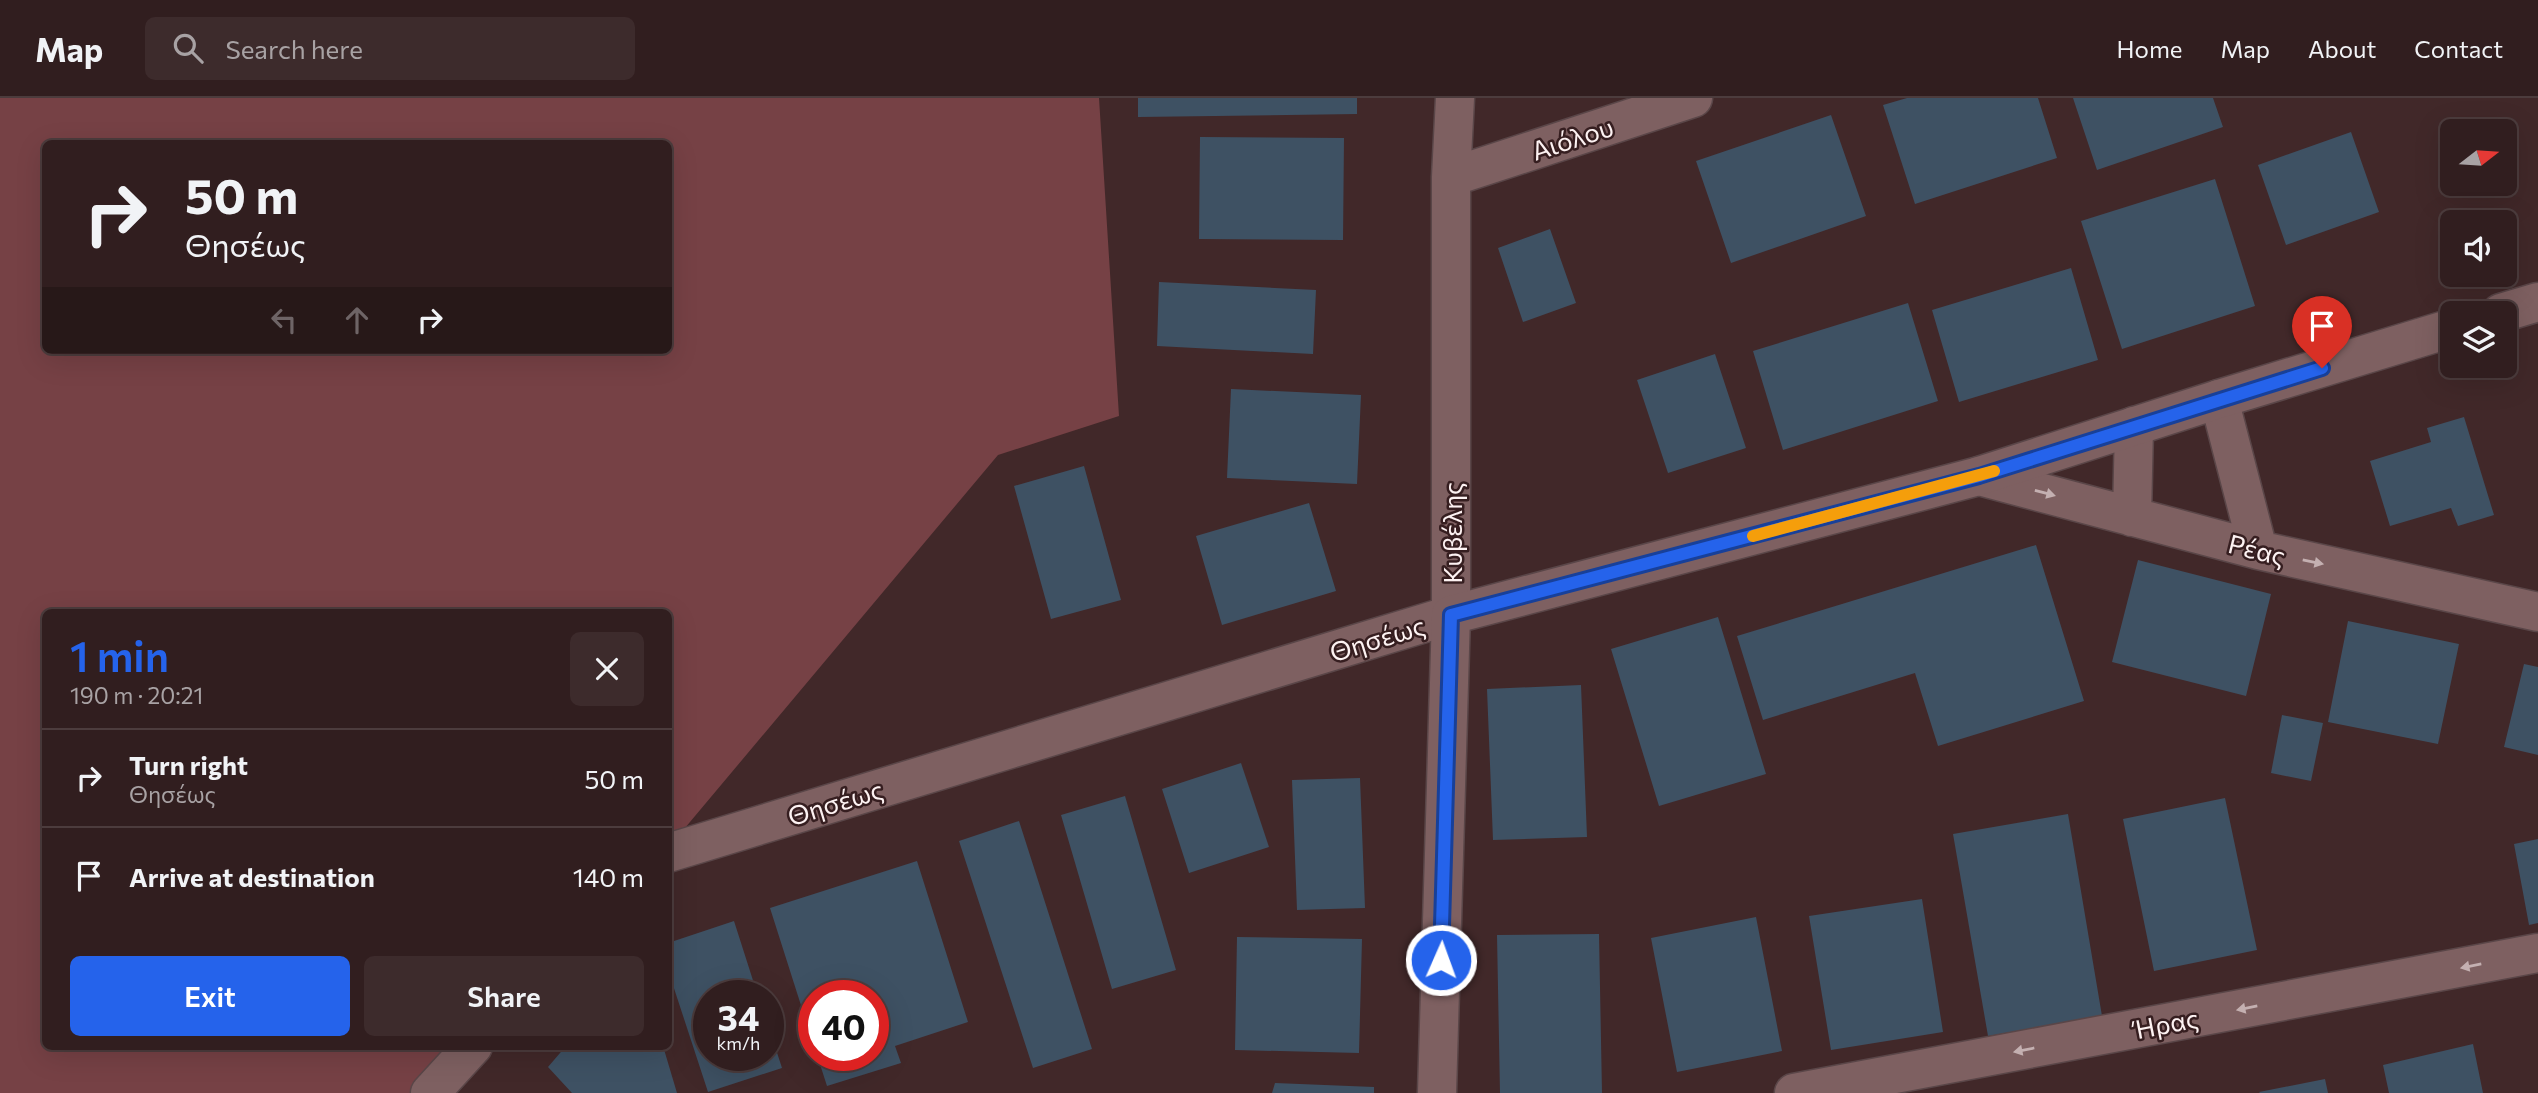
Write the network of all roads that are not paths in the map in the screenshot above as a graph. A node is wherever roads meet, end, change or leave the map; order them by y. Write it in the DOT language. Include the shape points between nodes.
graph roads {
  1 [pos="1455,98"];
  2 [pos="1693,98"];
  3 [pos="1451,177"];
  4 [pos="2538,302"];
  5 [pos="2517,308"];
  6 [pos="2440,332"];
  7 [pos="2219,399"];
  8 [pos="2134,426"];
  9 [pos="1979,476"];
  10 [pos="2132,517"];
  11 [pos="2258,550"];
  12 [pos="2538,612"];
  13 [pos="1451,615"];
  14 [pos="672,852"];
  15 [pos="2538,953"];
  16 [pos="469,1050"];
  17 [pos="430,1093"];
  18 [pos="1437,1093"];
  19 [pos="1794,1093"];
  1 -- 3 [label="street, Κυβέλης"];
  2 -- 3 [label="street, Αιόλου"];
  3 -- 13 [label="street, Κυβέλης"];
  4 -- 5 [label="street"];
  6 -- 7 [label="street, Θησέως"];
  7 -- 8 [label="street, Θησέως"];
  7 -- 11 [label="street"];
  8 -- 9 [label="street, Θησέως"];
  8 -- 10 [label="street"];
  9 -- 10 [label="street, Ρέας, one-way"];
  9 -- 13 [label="street, Θησέως"];
  10 -- 11 [label="street, Ρέας"];
  11 -- 12 [label="street, Ρέας, one-way"];
  13 -- 14 [label="street, Θησέως"];
  13 -- 18 [label="street, Κυβέλης"];
  15 -- 19 [label="street, Ήρας, one-way"];
  16 -- 17 [label="street"];
}
